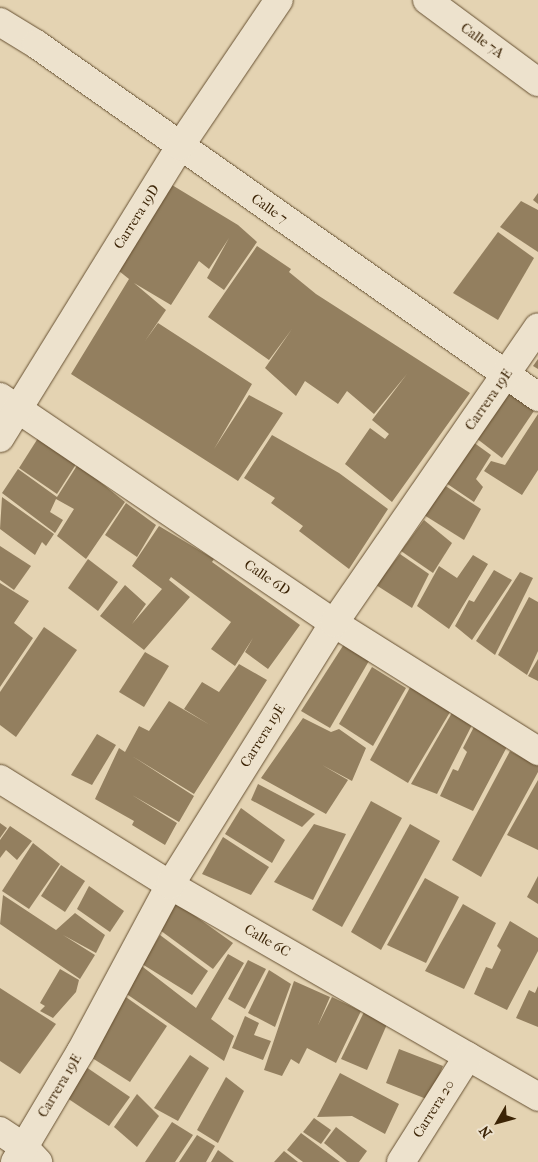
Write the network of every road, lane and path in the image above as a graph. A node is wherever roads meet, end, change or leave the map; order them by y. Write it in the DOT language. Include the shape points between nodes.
graph roads {
  1 [pos="278,0"];
  2 [pos="427,0"];
  3 [pos="0,22"];
  4 [pos="538,82"];
  5 [pos="180,146"];
  6 [pos="538,327"];
  7 [pos="505,376"];
  8 [pos="538,398"];
  9 [pos="9,403"];
  10 [pos="0,438"];
  11 [pos="334,623"];
  12 [pos="538,751"];
  13 [pos="0,779"];
  14 [pos="170,885"];
  15 [pos="468,1056"];
  16 [pos="538,1097"];
  17 [pos="0,1131"];
  18 [pos="26,1157"];
  19 [pos="401,1162"];
  1 -- 5 [label="street, Carrera 19D"];
  2 -- 4 [label="street, Calle 7A"];
  3 -- 5 [label="street, Calle 7"];
  5 -- 7 [label="street, Calle 7"];
  5 -- 9 [label="street, Carrera 19D"];
  6 -- 7 [label="street, Carrera 19E"];
  7 -- 8 [label="street, Calle 7"];
  7 -- 11 [label="street, Carrera 19E"];
  9 -- 10 [label="street, Carrera 19D"];
  9 -- 11 [label="street, Calle 6D"];
  11 -- 12 [label="street, Calle 6D"];
  11 -- 14 [label="street, Carrera 19E"];
  13 -- 14 [label="street, Calle 6C"];
  14 -- 15 [label="street, Calle 6C"];
  14 -- 18 [label="street, Carrera 19E"];
  15 -- 16 [label="street, Calle 6C"];
  15 -- 19 [label="street, Carrera 20"];
  17 -- 18 [label="street"];
}
